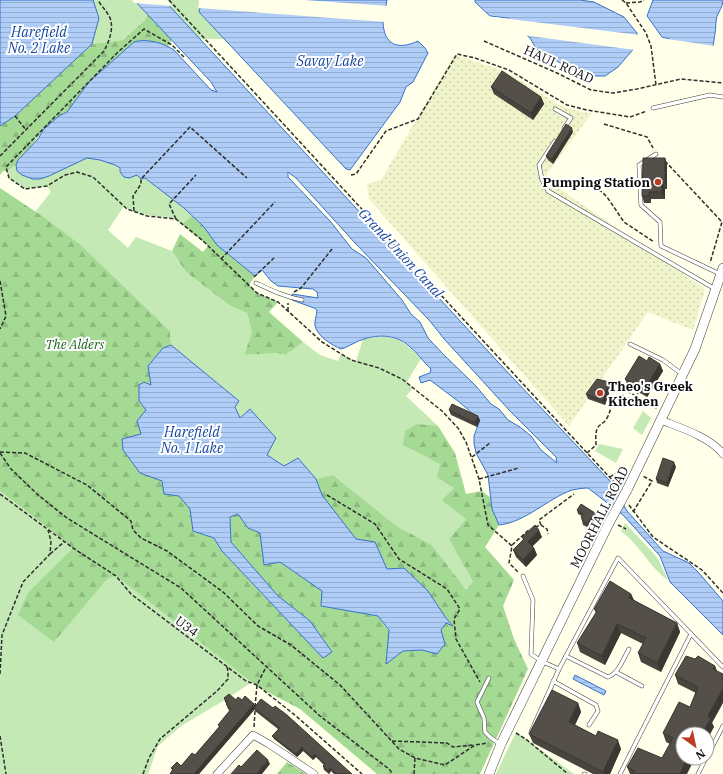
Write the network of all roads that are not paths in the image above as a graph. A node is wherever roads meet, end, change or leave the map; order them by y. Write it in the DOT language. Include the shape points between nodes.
graph roads {
  1 [pos="723,97"];
  2 [pos="653,108"];
  3 [pos="555,109"];
  4 [pos="563,130"];
  5 [pos="559,136"];
  6 [pos="656,154"];
  7 [pos="722,271"];
  8 [pos="256,283"];
  9 [pos="716,290"];
  10 [pos="302,300"];
  11 [pos="630,344"];
  12 [pos="683,374"];
  13 [pos="661,420"];
  14 [pos="723,454"];
  15 [pos="523,576"];
  16 [pos="691,634"];
  17 [pos="629,649"];
  18 [pos="566,656"];
  19 [pos="541,661"];
  20 [pos="723,667"];
  21 [pos="559,669"];
  22 [pos="616,672"];
  23 [pos="489,678"];
  24 [pos="553,681"];
  25 [pos="642,686"];
  26 [pos="589,725"];
  27 [pos="723,726"];
  28 [pos="530,733"];
  29 [pos="715,742"];
  30 [pos="498,743"];
  31 [pos="217,774"];
  32 [pos="314,774"];
  33 [pos="489,774"];
  34 [pos="620,774"];
  1 -- 2 [label="lane" via="710,95"];
  3 -- 4 [label="lane" via="571,118"];
  5 -- 9 [label="lane" via="539,165 542,180 548,190"];
  6 -- 7 [label="lane" via="639,165 641,205 660,222 661,246 709,269"];
  7 -- 9 [label="street, MOORHALL ROAD"];
  8 -- 10 [label="lane" via="277,293"];
  9 -- 12 [label="street, MOORHALL ROAD" via="695,349"];
  11 -- 12 [label="lane" via="663,360"];
  12 -- 13 [label="street, MOORHALL ROAD"];
  13 -- 14 [label="street" via="710,442"];
  13 -- 19 [label="street, MOORHALL ROAD, bridge" via="627,490 614,524"];
  15 -- 19 [label="lane" via="533,600 531,654"];
  16 -- 18 [label="lane" via="618,558"];
  16 -- 20 [label="lane"];
  16 -- 34 [label="lane"];
  17 -- 22 [label="lane"];
  18 -- 21 [label="lane"];
  18 -- 22 [label="lane" via="608,676"];
  19 -- 21 [label="lane"];
  19 -- 30 [label="street, MOORHALL ROAD"];
  21 -- 24 [label="lane"];
  22 -- 25 [label="lane"];
  23 -- 30 [label="lane" via="477,702 484,718 485,732"];
  24 -- 26 [label="lane" via="596,705 598,712"];
  24 -- 28 [label="lane"];
  27 -- 29 [label="lane"];
  30 -- 33 [label="street, MOORHALL ROAD"];
  31 -- 32 [label="street" via="253,735"];
}
